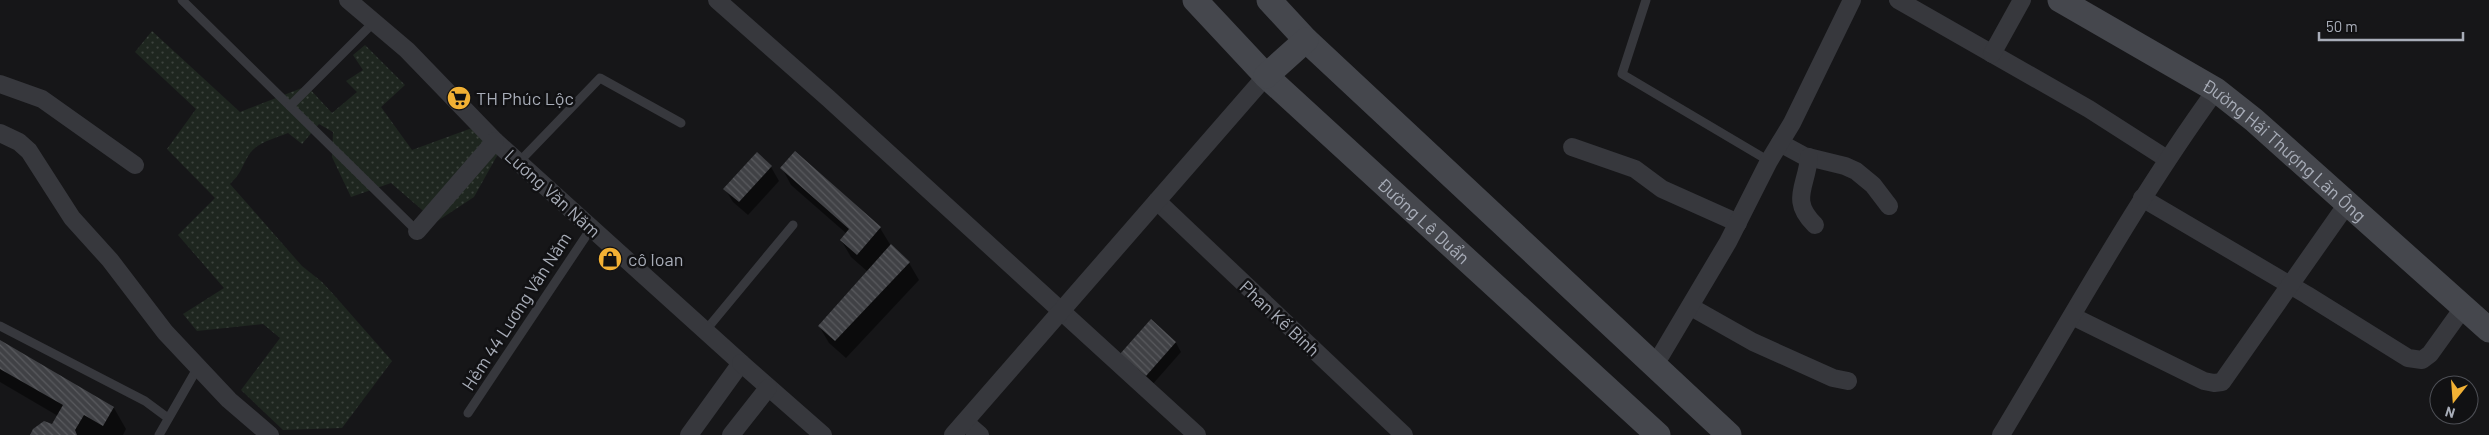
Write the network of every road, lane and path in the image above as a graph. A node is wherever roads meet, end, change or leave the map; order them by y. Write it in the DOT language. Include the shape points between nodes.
graph roads {
  1 [pos="182,0"];
  2 [pos="348,0"];
  3 [pos="717,0"];
  4 [pos="1195,0"];
  5 [pos="1269,0"];
  6 [pos="1646,0"];
  7 [pos="1852,0"];
  8 [pos="1898,0"];
  9 [pos="2022,0"];
  10 [pos="2060,0"];
  11 [pos="374,22"];
  12 [pos="1306,40"];
  13 [pos="1992,54"];
  14 [pos="1266,76"];
  15 [pos="0,84"];
  16 [pos="2216,90"];
  17 [pos="290,106"];
  18 [pos="681,124"];
  19 [pos="0,133"];
  20 [pos="495,141"];
  21 [pos="1780,142"];
  22 [pos="1572,147"];
  23 [pos="1809,157"];
  24 [pos="2167,160"];
  25 [pos="1769,161"];
  26 [pos="518,162"];
  27 [pos="135,165"];
  28 [pos="2142,198"];
  29 [pos="1157,201"];
  30 [pos="2347,204"];
  31 [pos="1889,206"];
  32 [pos="1738,223"];
  33 [pos="793,225"];
  34 [pos="1815,225"];
  35 [pos="592,227"];
  36 [pos="417,231"];
  37 [pos="2290,285"];
  38 [pos="1691,307"];
  39 [pos="2463,308"];
  40 [pos="1061,312"];
  41 [pos="2072,316"];
  42 [pos="0,326"];
  43 [pos="706,330"];
  44 [pos="2489,330"];
  45 [pos="741,363"];
  46 [pos="1655,365"];
  47 [pos="198,367"];
  48 [pos="1848,381"];
  49 [pos="768,388"];
  50 [pos="468,413"];
  51 [pos="168,418"];
  52 [pos="959,428"];
  53 [pos="159,435"];
  54 [pos="270,435"];
  55 [pos="689,435"];
  56 [pos="731,435"];
  57 [pos="823,435"];
  58 [pos="980,435"];
  59 [pos="1197,435"];
  60 [pos="1404,435"];
  61 [pos="1658,435"];
  62 [pos="1730,435"];
  63 [pos="2001,435"];
  1 -- 17 [label="lane"];
  2 -- 11 [label="street, Lương Văn Năm"];
  3 -- 40 [label="street"];
  4 -- 14 [label="main road, Đường Lê Duẩn"];
  5 -- 12 [label="main road"];
  6 -- 25 [label="lane" via="1622,74"];
  7 -- 21 [label="street"];
  8 -- 13 [label="street"];
  9 -- 13 [label="street"];
  10 -- 16 [label="main road, Đường Hải Thượng Lãn Ông"];
  11 -- 17 [label="lane"];
  11 -- 20 [label="street, Lương Văn Năm" via="407,50"];
  12 -- 14 [label="main road"];
  12 -- 46 [label="main road"];
  13 -- 24 [label="street" via="2089,109"];
  14 -- 29 [label="street"];
  14 -- 61 [label="main road, Đường Lê Duẩn"];
  15 -- 27 [label="street" via="42,99"];
  16 -- 24 [label="street"];
  16 -- 30 [label="main road, Đường Hải Thượng Lãn Ông"];
  17 -- 36 [label="lane"];
  18 -- 26 [label="lane" via="600,78"];
  19 -- 47 [label="street" via="29,151 72,218 110,260 165,332"];
  20 -- 26 [label="street, Lương Văn Năm"];
  20 -- 36 [label="street"];
  21 -- 23 [label="street"];
  21 -- 25 [label="street"];
  22 -- 32 [label="street" via="1635,170 1662,189"];
  23 -- 31 [label="street" via="1856,171 1873,185"];
  23 -- 34 [label="street" via="1801,206"];
  24 -- 28 [label="street"];
  25 -- 32 [label="street"];
  26 -- 35 [label="street, Lương Văn Năm"];
  28 -- 37 [label="street"];
  28 -- 41 [label="street"];
  29 -- 40 [label="street"];
  29 -- 60 [label="street, Phan Kế Bính"];
  30 -- 37 [label="street"];
  30 -- 39 [label="main road, Đường Hải Thượng Lãn Ông"];
  32 -- 38 [label="street"];
  33 -- 43 [label="lane"];
  35 -- 43 [label="street, Lương Văn Năm"];
  35 -- 50 [label="lane, Hẻm 44 Lương Văn Năm"];
  37 -- 39 [label="street" via="2416,361 2430,354"];
  37 -- 41 [label="street" via="2222,382 2204,380"];
  38 -- 46 [label="street"];
  38 -- 48 [label="street" via="1753,342 1832,378"];
  39 -- 44 [label="main road, Đường Hải Thượng Lãn Ông"];
  40 -- 52 [label="street"];
  40 -- 59 [label="street"];
  41 -- 63 [label="street"];
  42 -- 51 [label="lane" via="145,400"];
  43 -- 45 [label="street, Lương Văn Năm"];
  45 -- 49 [label="street, Lương Văn Năm"];
  45 -- 55 [label="street"];
  46 -- 62 [label="main road"];
  47 -- 51 [label="lane"];
  47 -- 54 [label="street" via="229,400"];
  49 -- 56 [label="street"];
  49 -- 57 [label="street, Lương Văn Năm"];
  51 -- 53 [label="lane"];
  52 -- 58 [label="street"];
}
